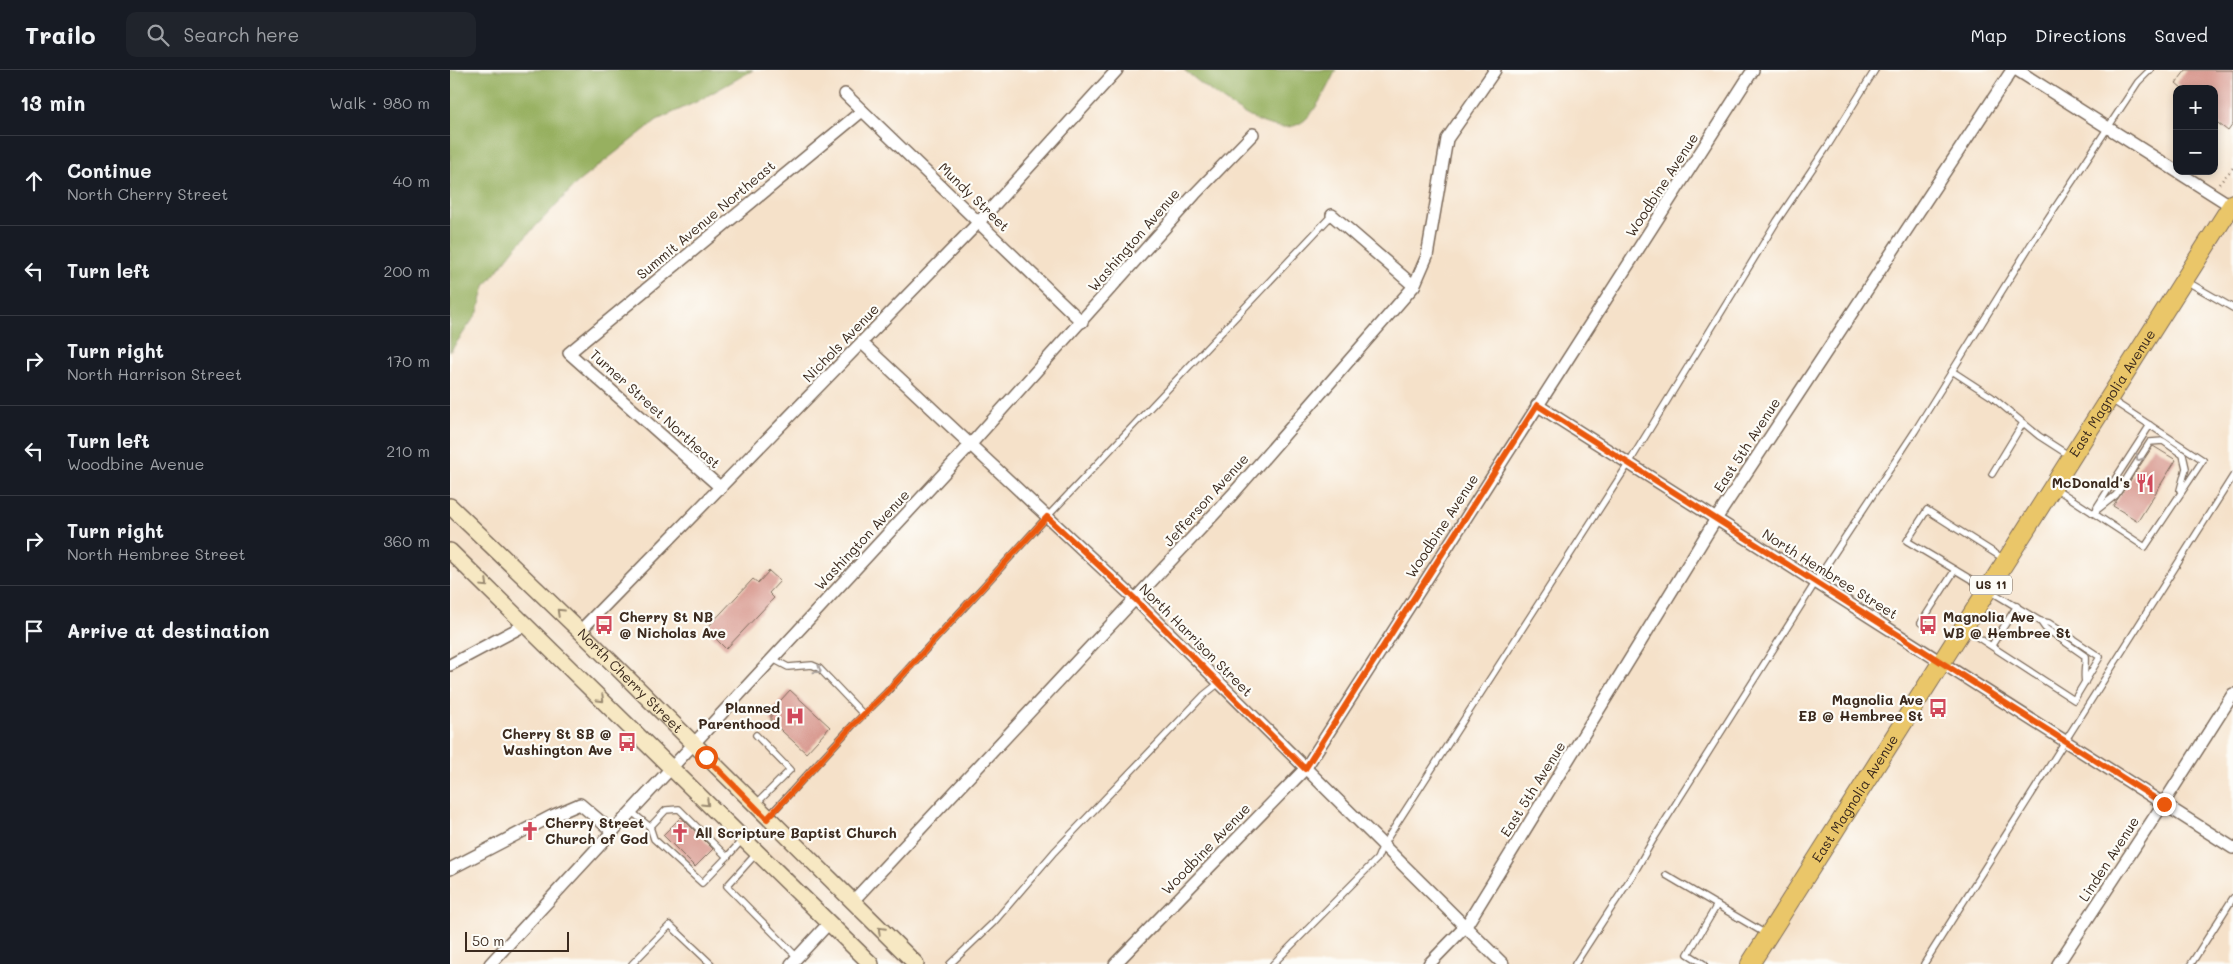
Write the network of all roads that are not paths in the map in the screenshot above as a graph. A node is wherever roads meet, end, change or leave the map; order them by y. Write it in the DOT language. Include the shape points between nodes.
graph roads {
  1 [pos="1117,70"];
  2 [pos="1495,70"];
  3 [pos="1753,70"];
  4 [pos="1874,70"];
  5 [pos="2012,70"];
  6 [pos="2017,70"];
  7 [pos="2150,70"];
  8 [pos="845,94"];
  9 [pos="862,111"];
  10 [pos="2107,128"];
  11 [pos="1253,134"];
  12 [pos="2232,205"];
  13 [pos="1332,215"];
  14 [pos="978,223"];
  15 [pos="2184,280"];
  16 [pos="1414,286"];
  17 [pos="2233,308"];
  18 [pos="1082,322"];
  19 [pos="862,343"];
  20 [pos="569,353"];
  21 [pos="1952,371"];
  22 [pos="2109,398"];
  23 [pos="1537,405"];
  24 [pos="2024,424"];
  25 [pos="2150,425"];
  26 [pos="970,445"];
  27 [pos="2072,457"];
  28 [pos="1629,463"];
  29 [pos="1992,474"];
  30 [pos="2233,476"];
  31 [pos="2053,487"];
  32 [pos="721,488"];
  33 [pos="2177,498"];
  34 [pos="450,506"];
  35 [pos="2094,513"];
  36 [pos="1047,517"];
  37 [pos="1716,519"];
  38 [pos="450,551"];
  39 [pos="2006,560"];
  40 [pos="1955,570"];
  41 [pos="1816,582"];
  42 [pos="1988,590"];
  43 [pos="1135,599"];
  44 [pos="2017,606"];
  45 [pos="2040,621"];
  46 [pos="1921,623"];
  47 [pos="525,625"];
  48 [pos="1964,628"];
  49 [pos="580,631"];
  50 [pos="1992,645"];
  51 [pos="773,659"];
  52 [pos="1942,663"];
  53 [pos="450,665"];
  54 [pos="2085,682"];
  55 [pos="1219,683"];
  56 [pos="2233,694"];
  57 [pos="864,714"];
  58 [pos="756,735"];
  59 [pos="2065,741"];
  60 [pos="694,745"];
  61 [pos="672,769"];
  62 [pos="1305,769"];
  63 [pos="2164,804"];
  64 [pos="754,805"];
  65 [pos="632,812"];
  66 [pos="767,819"];
  67 [pos="650,827"];
  68 [pos="614,832"];
  69 [pos="743,839"];
  70 [pos="1383,845"];
  71 [pos="2233,848"];
  72 [pos="757,853"];
  73 [pos="727,857"];
  74 [pos="450,869"];
  75 [pos="1666,875"];
  76 [pos="2233,898"];
  77 [pos="853,902"];
  78 [pos="1717,905"];
  79 [pos="829,923"];
  80 [pos="1466,926"];
  81 [pos="1768,935"];
  82 [pos="794,961"];
  83 [pos="490,964"];
  84 [pos="632,964"];
  85 [pos="711,964"];
  86 [pos="871,964"];
  87 [pos="916,964"];
  88 [pos="950,964"];
  89 [pos="1115,964"];
  90 [pos="1274,964"];
  91 [pos="1429,964"];
  92 [pos="1504,964"];
  93 [pos="1575,964"];
  94 [pos="1704,964"];
  95 [pos="1750,964"];
  96 [pos="1924,964"];
  97 [pos="2058,964"];
  98 [pos="2191,964"];
  1 -- 14 [label="street, Nichols Avenue"];
  2 -- 16 [label="street, Jefferson Avenue" via="1447,139 1428,256"];
  3 -- 23 [label="street, Woodbine Avenue"];
  4 -- 28 [label="lane"];
  5 -- 37 [label="street, East 5th Avenue"];
  6 -- 10 [label="street"];
  7 -- 10 [label="lane"];
  8 -- 9 [label="street, Mundy Street"];
  9 -- 14 [label="street, Mundy Street"];
  9 -- 20 [label="street, Summit Avenue Northeast"];
  10 -- 12 [label="street"];
  10 -- 21 [label="lane"];
  11 -- 18 [label="street, Washington Avenue" via="1195,194"];
  12 -- 15 [label="main road, East Magnolia Avenue / US 11"];
  13 -- 16 [label="street"];
  13 -- 36 [label="lane"];
  14 -- 18 [label="street, Mundy Street"];
  14 -- 19 [label="street, Nichols Avenue"];
  15 -- 17 [label="lane"];
  15 -- 22 [label="main road, East Magnolia Avenue / US 11"];
  16 -- 43 [label="street, Jefferson Avenue" via="1232,494"];
  18 -- 26 [label="street, Washington Avenue"];
  19 -- 26 [label="street, North Harrison Street"];
  19 -- 32 [label="street, Nichols Avenue"];
  20 -- 32 [label="street, Turner Street Northeast"];
  21 -- 24 [label="lane" via="1992,397"];
  21 -- 41 [label="lane"];
  22 -- 25 [label="lane"];
  22 -- 27 [label="main road, East Magnolia Avenue / US 11"];
  23 -- 28 [label="street, North Hembree Street"];
  23 -- 62 [label="street, Woodbine Avenue"];
  24 -- 27 [label="lane"];
  24 -- 29 [label="lane"];
  25 -- 33 [label="lane" via="2203,460"];
  25 -- 35 [label="lane"];
  26 -- 36 [label="street, North Harrison Street"];
  26 -- 51 [label="street, Washington Avenue"];
  27 -- 31 [label="main road, East Magnolia Avenue / US 11"];
  28 -- 37 [label="street, North Hembree Street"];
  28 -- 70 [label="lane"];
  30 -- 59 [label="lane"];
  31 -- 35 [label="lane"];
  31 -- 39 [label="main road, East Magnolia Avenue / US 11"];
  32 -- 49 [label="street, Nichols Avenue"];
  33 -- 35 [label="lane" via="2145,547"];
  33 -- 35 [label="lane, one-way" via="2186,468 2183,455 2163,441 2150,442 2116,495"];
  49 -- 34 [label="main road, North Cherry Street, one-way"];
  36 -- 43 [label="street, North Harrison Street"];
  36 -- 57 [label="lane"];
  37 -- 41 [label="street, North Hembree Street"];
  37 -- 80 [label="street, East 5th Avenue"];
  38 -- 47 [label="main road, one-way"];
  39 -- 40 [label="lane" via="1927,510 1907,541"];
  39 -- 42 [label="main road, East Magnolia Avenue / US 11"];
  40 -- 42 [label="lane"];
  40 -- 46 [label="lane"];
  41 -- 52 [label="street, North Hembree Street"];
  41 -- 93 [label="lane"];
  42 -- 44 [label="lane"];
  42 -- 48 [label="main road, East Magnolia Avenue / US 11"];
  43 -- 55 [label="street, North Harrison Street"];
  43 -- 77 [label="street, Jefferson Avenue"];
  44 -- 45 [label="lane"];
  44 -- 50 [label="lane"];
  45 -- 54 [label="lane" via="2085,656"];
  45 -- 54 [label="lane" via="2100,657"];
  47 -- 53 [label="street"];
  47 -- 61 [label="main road, one-way"];
  48 -- 50 [label="lane"];
  48 -- 52 [label="main road, East Magnolia Avenue / US 11"];
  49 -- 60 [label="main road, North Cherry Street"];
  50 -- 54 [label="lane" via="2074,700"];
  51 -- 57 [label="lane, one-way" via="788,667 812,665 819,668"];
  51 -- 60 [label="street, Washington Avenue"];
  52 -- 59 [label="street, North Hembree Street"];
  52 -- 81 [label="main road, East Magnolia Avenue / US 11"];
  55 -- 62 [label="street, North Harrison Street"];
  55 -- 88 [label="lane" via="1197,702 1054,852 994,922"];
  56 -- 63 [label="street, Linden Avenue"];
  57 -- 66 [label="lane"];
  58 -- 64 [label="lane" via="790,770"];
  59 -- 63 [label="street, North Hembree Street"];
  59 -- 96 [label="lane"];
  60 -- 61 [label="street, Washington Avenue"];
  60 -- 64 [label="main road, North Cherry Street"];
  61 -- 65 [label="street, Washington Avenue"];
  61 -- 69 [label="main road, one-way"];
  62 -- 70 [label="street, North Harrison Street"];
  62 -- 89 [label="street, Woodbine Avenue"];
  63 -- 71 [label="street, North Hembree Street"];
  63 -- 97 [label="street, Linden Avenue"];
  64 -- 66 [label="main road, North Cherry Street"];
  65 -- 67 [label="lane"];
  65 -- 68 [label="street, Washington Avenue"];
  66 -- 77 [label="main road, North Cherry Street"];
  67 -- 73 [label="lane" via="666,810 679,809"];
  67 -- 73 [label="lane" via="654,839 702,883"];
  68 -- 74 [label="street" via="580,804"];
  68 -- 83 [label="street, Washington Avenue"];
  69 -- 72 [label="main road"];
  69 -- 73 [label="lane"];
  70 -- 80 [label="street, North Harrison Street"];
  70 -- 90 [label="lane" via="1377,859"];
  72 -- 79 [label="main road"];
  72 -- 82 [label="lane" via="728,886"];
  75 -- 78 [label="lane"];
  76 -- 98 [label="lane"];
  87 -- 77 [label="main road, North Cherry Street, one-way"];
  78 -- 81 [label="lane"];
  78 -- 94 [label="lane" via="1688,954"];
  79 -- 82 [label="street"];
  79 -- 86 [label="main road"];
  80 -- 91 [label="street, East 5th Avenue"];
  80 -- 92 [label="street, North Harrison Street"];
  81 -- 95 [label="main road, East Magnolia Avenue / US 11"];
  84 -- 85 [label="lane" via="670,925"];
}
